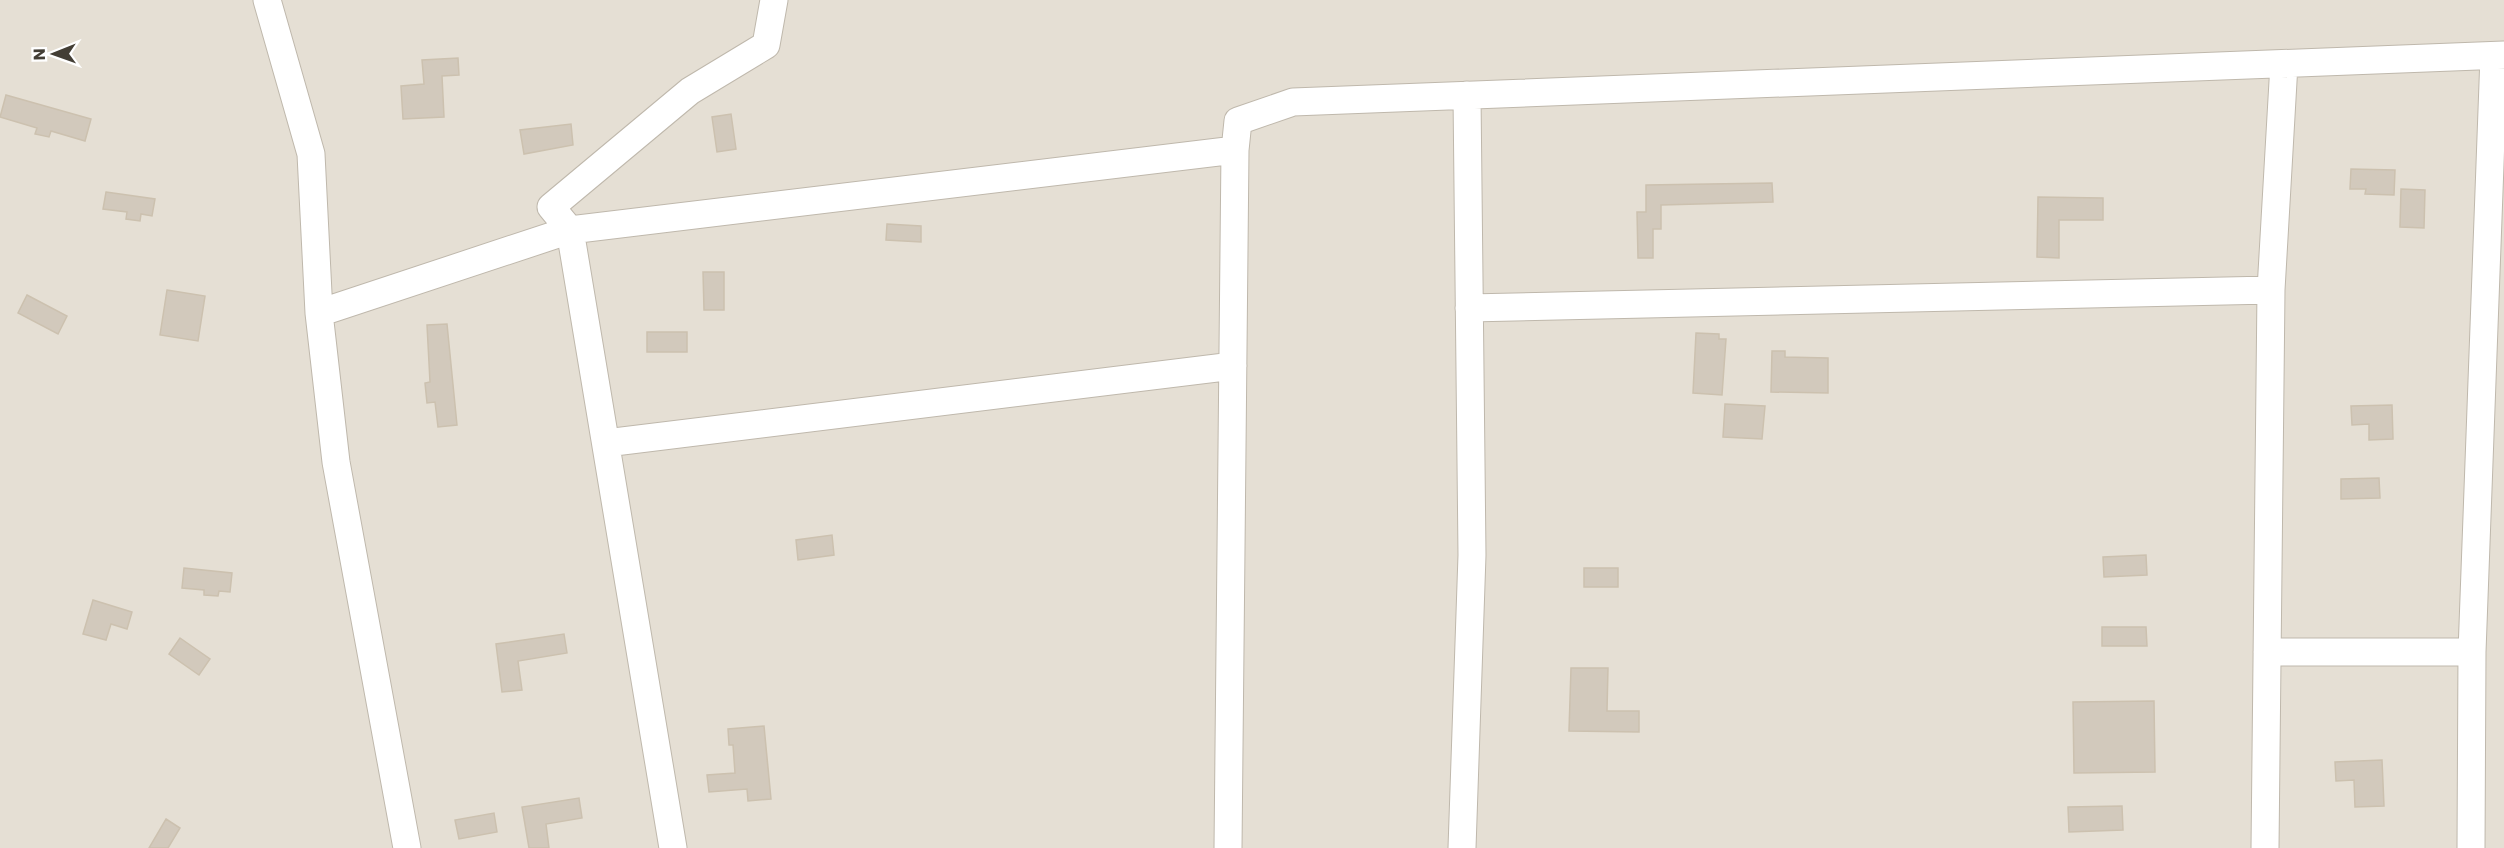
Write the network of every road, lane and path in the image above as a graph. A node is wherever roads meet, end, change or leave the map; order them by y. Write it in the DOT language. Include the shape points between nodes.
graph roads {
  1 [pos="267,0"];
  2 [pos="774,0"];
  3 [pos="2499,56"];
  4 [pos="2284,64"];
  5 [pos="1467,95"];
  6 [pos="1235,150"];
  7 [pos="570,230"];
  8 [pos="2271,290"];
  9 [pos="1469,308"];
  10 [pos="319,314"];
  11 [pos="1233,366"];
  12 [pos="606,443"];
  13 [pos="2267,652"];
  14 [pos="2472,652"];
  15 [pos="407,848"];
  16 [pos="673,848"];
  17 [pos="1228,848"];
  18 [pos="1462,848"];
  19 [pos="2265,848"];
  20 [pos="2471,848"];
  1 -- 10 [label="street" via="311,154"];
  2 -- 7 [label="street" via="766,45 690,91 551,207"];
  3 -- 4 [label="street"];
  3 -- 14 [label="street"];
  4 -- 5 [label="street"];
  4 -- 8 [label="street"];
  5 -- 6 [label="street" via="1293,102 1238,121"];
  5 -- 9 [label="street"];
  6 -- 7 [label="street"];
  6 -- 11 [label="street"];
  7 -- 10 [label="street"];
  7 -- 12 [label="street"];
  8 -- 9 [label="street"];
  8 -- 13 [label="street"];
  9 -- 18 [label="street" via="1472,555"];
  10 -- 15 [label="street" via="336,462"];
  11 -- 12 [label="street"];
  11 -- 17 [label="street"];
  12 -- 16 [label="street"];
  13 -- 14 [label="street"];
  13 -- 19 [label="street"];
  14 -- 20 [label="street"];
}
